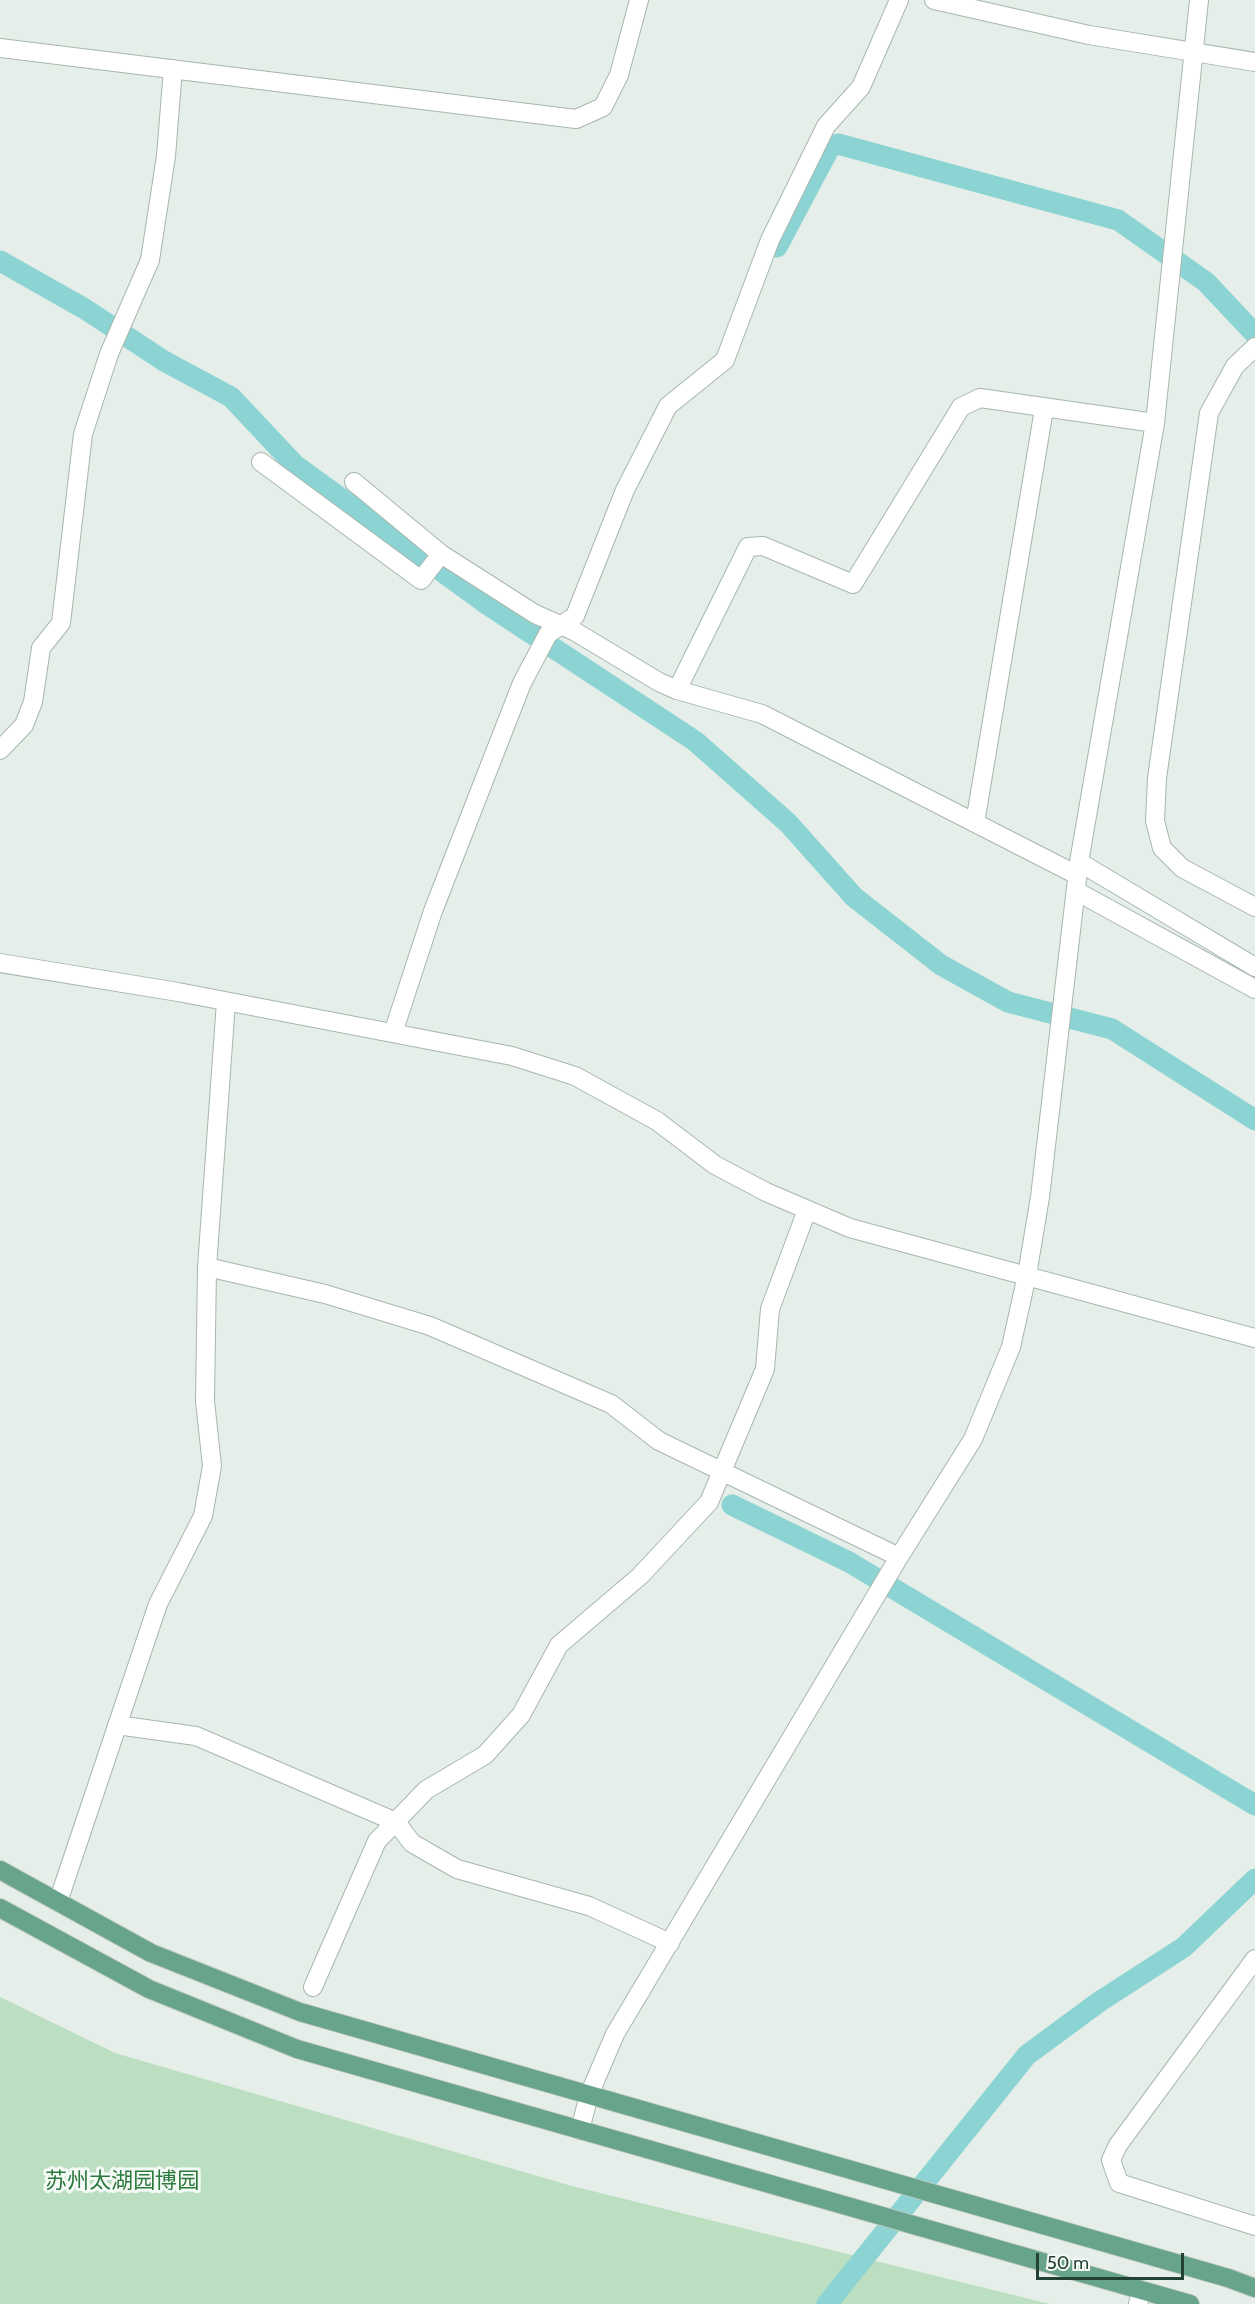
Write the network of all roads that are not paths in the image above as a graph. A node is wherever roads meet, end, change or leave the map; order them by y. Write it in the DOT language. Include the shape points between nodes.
graph roads {
  1 [pos="639,0"];
  2 [pos="899,0"];
  3 [pos="934,0"];
  4 [pos="1199,0"];
  5 [pos="0,48"];
  6 [pos="1194,53"];
  7 [pos="1255,62"];
  8 [pos="173,69"];
  9 [pos="1255,347"];
  10 [pos="1044,409"];
  11 [pos="1155,423"];
  12 [pos="261,462"];
  13 [pos="354,482"];
  14 [pos="441,555"];
  15 [pos="555,630"];
  16 [pos="677,690"];
  17 [pos="0,750"];
  18 [pos="975,823"];
  19 [pos="1077,876"];
  20 [pos="1255,908"];
  21 [pos="0,963"];
  22 [pos="1255,967"];
  23 [pos="1255,988"];
  24 [pos="226,1002"];
  25 [pos="393,1033"];
  26 [pos="807,1210"];
  27 [pos="207,1267"];
  28 [pos="1027,1275"];
  29 [pos="1255,1338"];
  30 [pos="723,1471"];
  31 [pos="899,1558"];
  32 [pos="117,1725"];
  33 [pos="396,1822"];
  34 [pos="0,1870"];
  35 [pos="58,1902"];
  36 [pos="0,1908"];
  37 [pos="670,1943"];
  38 [pos="1255,1959"];
  39 [pos="313,1987"];
  40 [pos="589,2095"];
  41 [pos="580,2130"];
  42 [pos="1255,2226"];
  43 [pos="1255,2288"];
  44 [pos="1140,2297"];
  45 [pos="1190,2304"];
  1 -- 8 [label="street" via="619,75 603,107 576,119"];
  2 -- 15 [label="street" via="861,87 826,126 775,230 725,360 668,406 625,490 574,616"];
  3 -- 6 [label="street" via="1089,35"];
  4 -- 6 [label="street"];
  5 -- 8 [label="street"];
  6 -- 7 [label="street"];
  6 -- 11 [label="street"];
  8 -- 17 [label="street" via="166,156 150,260 109,354 83,434 61,623 41,648 33,702 24,725"];
  9 -- 20 [label="street" via="1235,366 1209,413 1157,777 1155,821 1162,848 1182,868"];
  10 -- 11 [label="street"];
  10 -- 16 [label="street" via="980,398 961,407 853,584 763,546 748,547"];
  10 -- 18 [label="street"];
  11 -- 19 [label="street"];
  12 -- 14 [label="street" via="422,580"];
  13 -- 14 [label="street"];
  14 -- 15 [label="street"];
  15 -- 16 [label="street"];
  15 -- 25 [label="street" via="522,683 433,911"];
  16 -- 18 [label="street" via="762,714"];
  18 -- 19 [label="street"];
  19 -- 22 [label="street"];
  19 -- 23 [label="street"];
  19 -- 28 [label="street" via="1040,1197"];
  21 -- 24 [label="street"];
  24 -- 25 [label="street"];
  24 -- 27 [label="street"];
  25 -- 26 [label="street" via="512,1056 575,1076 657,1121 715,1165"];
  26 -- 28 [label="street" via="850,1228"];
  26 -- 30 [label="street" via="770,1309 765,1369"];
  27 -- 30 [label="street" via="325,1293 430,1326 611,1404 659,1441"];
  27 -- 32 [label="street" via="205,1401 212,1466 203,1516 158,1604"];
  28 -- 29 [label="street"];
  28 -- 31 [label="street" via="1011,1347 973,1439"];
  30 -- 31 [label="street"];
  30 -- 33 [label="street" via="710,1502 680,1536 559,1645 521,1715 485,1755 426,1790"];
  31 -- 37 [label="street"];
  32 -- 33 [label="street" via="196,1736"];
  32 -- 35 [label="street"];
  33 -- 37 [label="street" via="412,1843 457,1869 589,1906"];
  33 -- 39 [label="street" via="377,1841"];
  34 -- 35 [label="main road"];
  35 -- 40 [label="main road" via="151,1953 300,2012"];
  36 -- 41 [label="main road" via="149,1989 297,2049"];
  37 -- 40 [label="street" via="615,2034"];
  38 -- 42 [label="street" via="1118,2145 1111,2160 1119,2184"];
  40 -- 41 [label="street"];
  40 -- 43 [label="main road"];
  41 -- 44 [label="main road" via="939,2232"];
  44 -- 45 [label="main road"];
}
